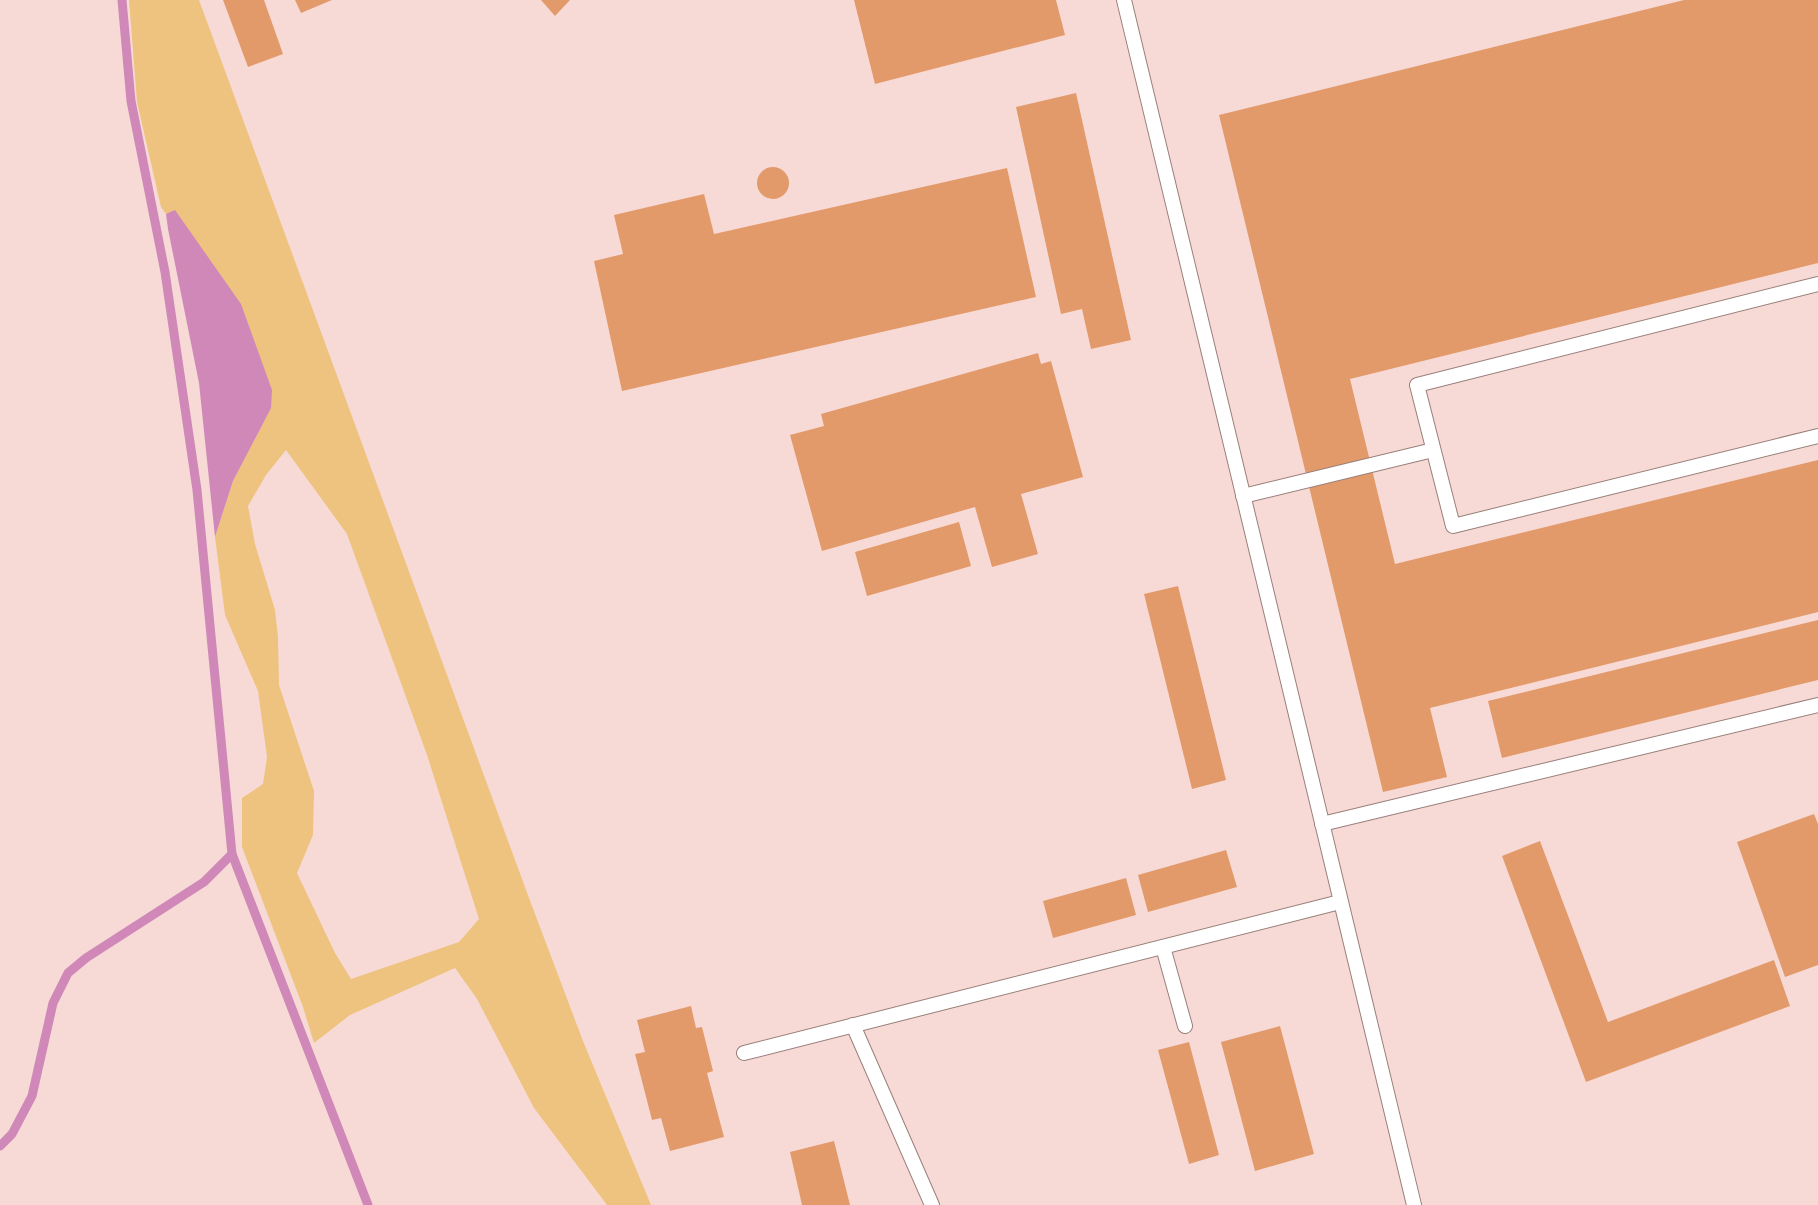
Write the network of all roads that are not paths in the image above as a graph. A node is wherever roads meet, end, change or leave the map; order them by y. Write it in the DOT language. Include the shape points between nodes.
graph roads {
  1 [pos="1124,0"];
  2 [pos="1818,284"];
  3 [pos="1818,436"];
  4 [pos="1433,450"];
  5 [pos="1243,496"];
  6 [pos="1818,705"];
  7 [pos="1322,824"];
  8 [pos="1340,902"];
  9 [pos="1163,946"];
  10 [pos="853,1024"];
  11 [pos="1185,1026"];
  12 [pos="744,1052"];
  13 [pos="932,1205"];
  14 [pos="1414,1205"];
  1 -- 5 [label="lane"];
  2 -- 4 [label="lane" via="1416,385"];
  3 -- 4 [label="lane" via="1453,526"];
  4 -- 5 [label="lane"];
  5 -- 7 [label="lane"];
  6 -- 7 [label="lane"];
  7 -- 8 [label="lane"];
  8 -- 9 [label="lane"];
  8 -- 14 [label="lane"];
  9 -- 10 [label="lane"];
  9 -- 11 [label="lane"];
  10 -- 12 [label="lane"];
  10 -- 13 [label="lane"];
}
